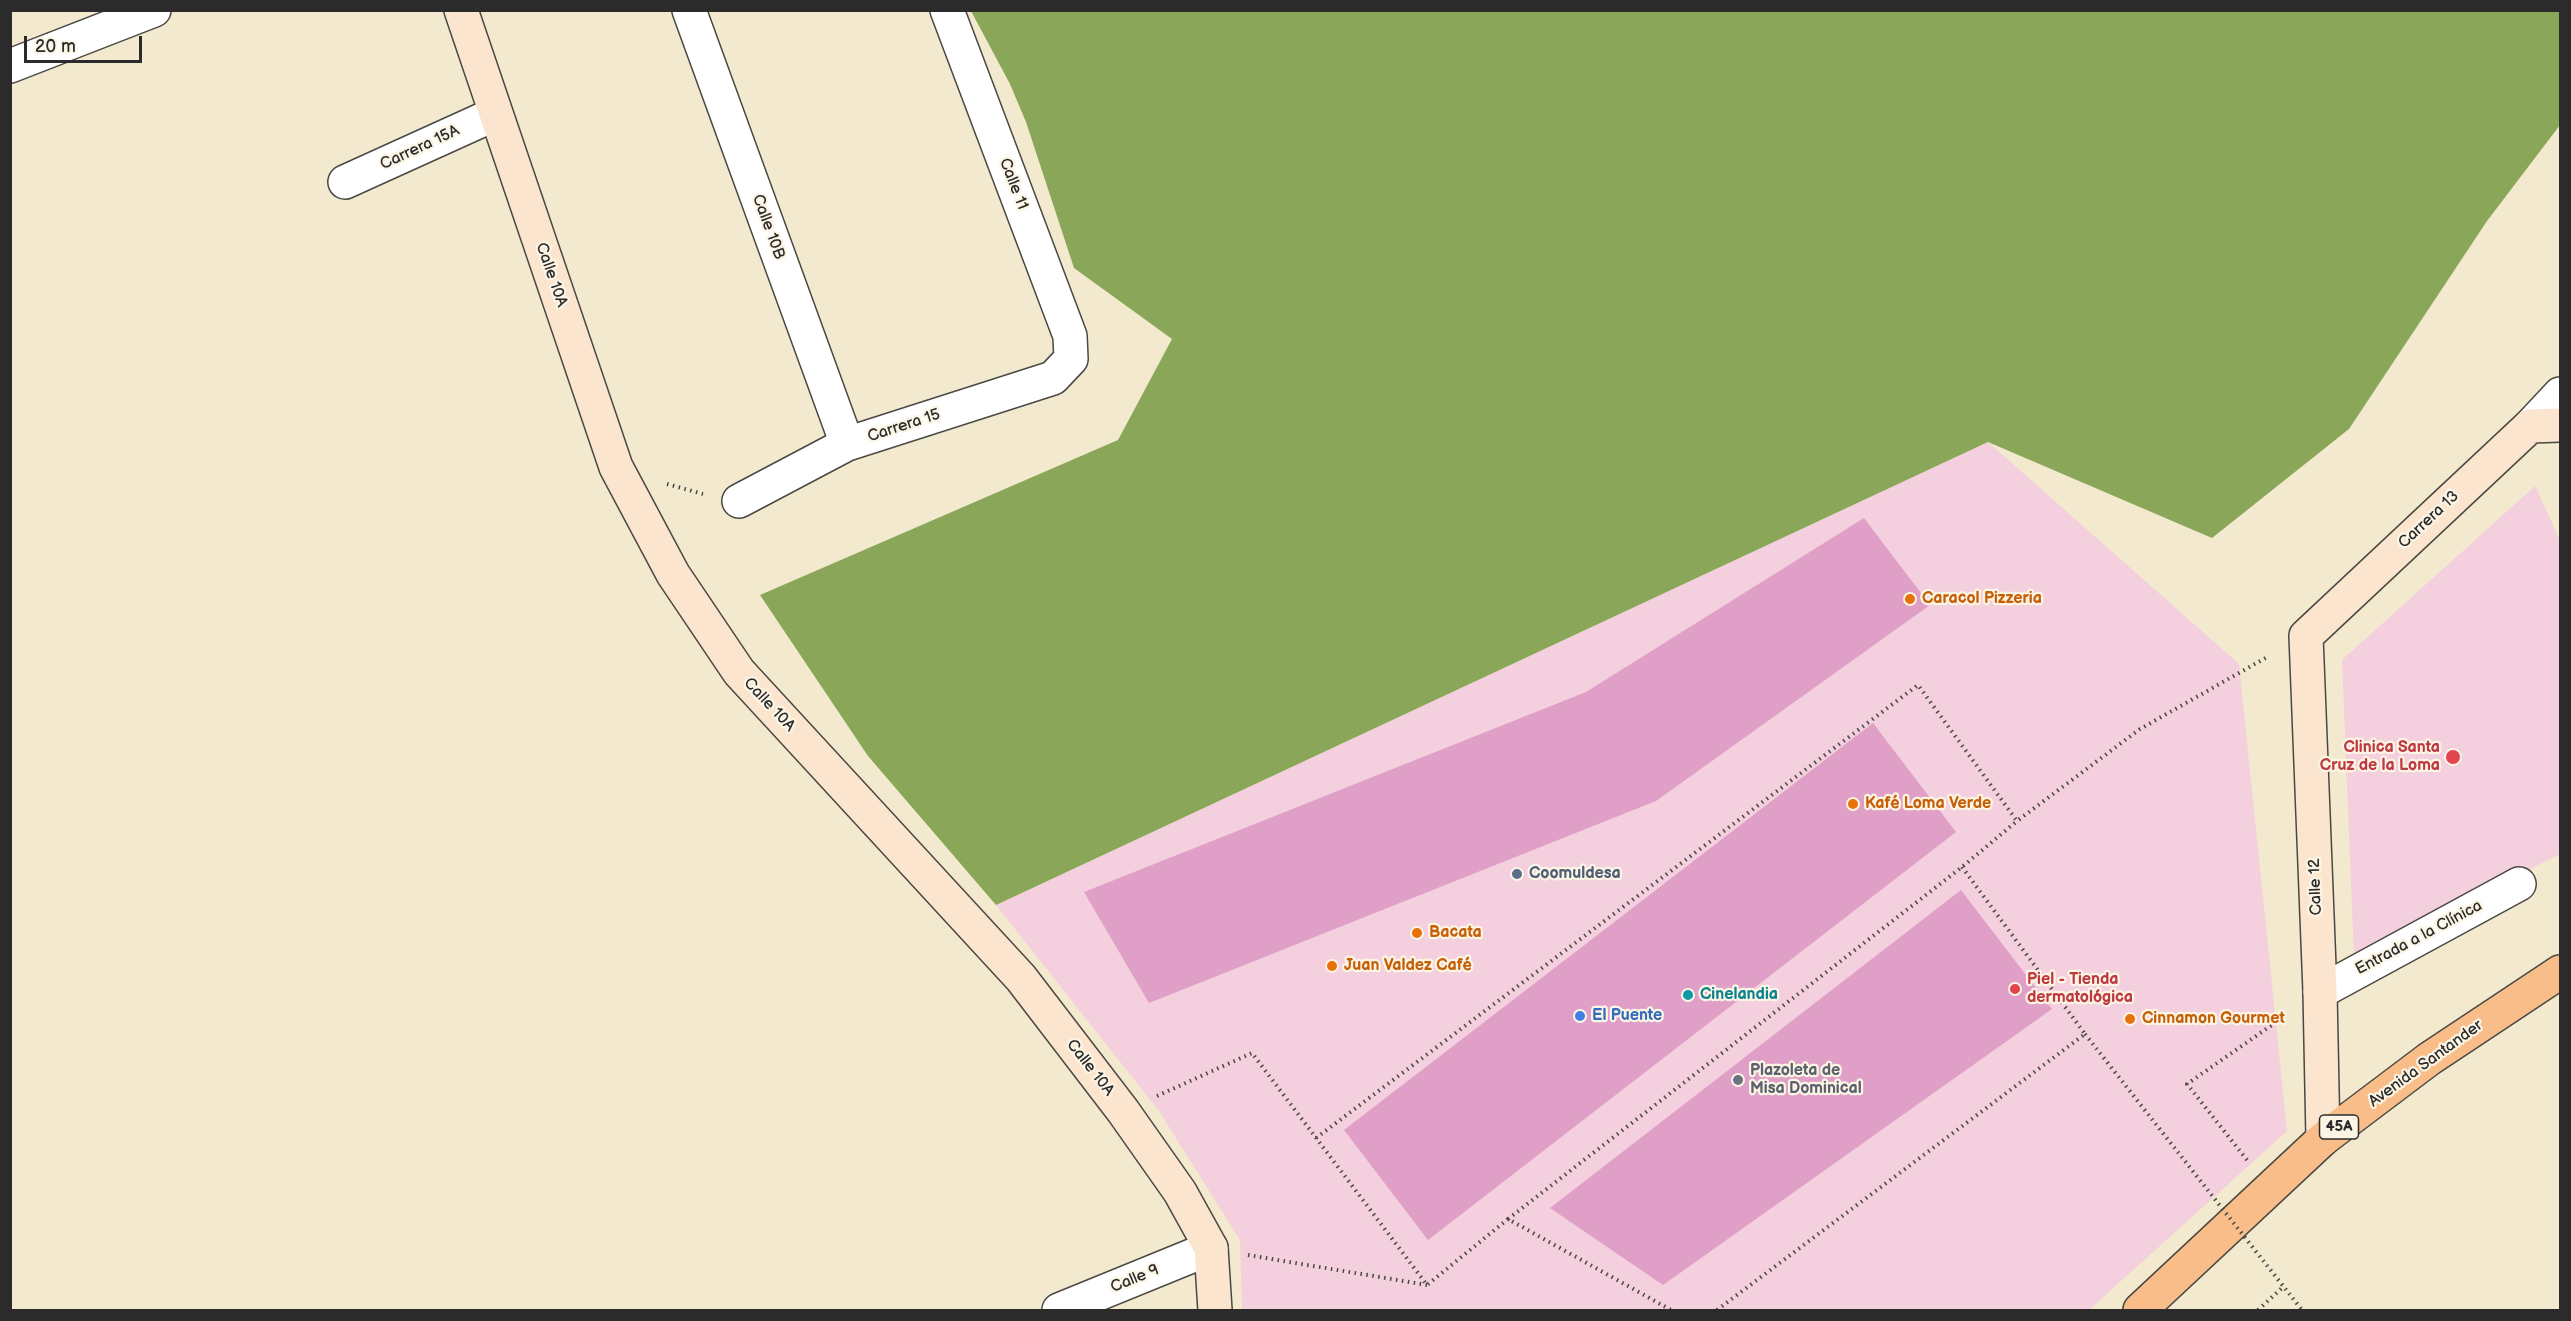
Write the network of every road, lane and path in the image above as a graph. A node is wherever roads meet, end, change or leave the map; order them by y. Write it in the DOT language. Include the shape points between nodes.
graph roads {
  1 [pos="154,10"];
  2 [pos="461,10"];
  3 [pos="689,10"];
  4 [pos="947,10"];
  5 [pos="10,66"];
  6 [pos="495,114"];
  7 [pos="345,182"];
  8 [pos="1071,359"];
  9 [pos="2560,394"];
  10 [pos="2545,425"];
  11 [pos="847,444"];
  12 [pos="616,467"];
  13 [pos="739,501"];
  14 [pos="2306,636"];
  15 [pos="2017,821"];
  16 [pos="1962,867"];
  17 [pos="2519,884"];
  18 [pos="2560,972"];
  19 [pos="2320,992"];
  20 [pos="2085,1034"];
  21 [pos="1123,1111"];
  22 [pos="1316,1138"];
  23 [pos="2323,1139"];
  24 [pos="2239,1167"];
  25 [pos="2217,1186"];
  26 [pos="2209,1192"];
  27 [pos="1509,1219"];
  28 [pos="1211,1248"];
  29 [pos="1427,1285"];
  30 [pos="2283,1287"];
  31 [pos="1059,1311"];
  32 [pos="1215,1311"];
  33 [pos="1671,1311"];
  34 [pos="1717,1311"];
  35 [pos="2140,1311"];
  36 [pos="2258,1311"];
  37 [pos="2302,1311"];
  1 -- 5 [label="street"];
  2 -- 6 [label="street, Calle 10A"];
  3 -- 11 [label="street, Calle 10B"];
  4 -- 8 [label="street, Calle 11" via="1070,336"];
  6 -- 7 [label="street, Carrera 15A"];
  6 -- 12 [label="street, Calle 10A"];
  8 -- 11 [label="street, Carrera 15" via="1053,378"];
  9 -- 10 [label="street"];
  10 -- 14 [label="street, Carrera 13"];
  11 -- 13 [label="street, Carrera 15"];
  12 -- 13 [label="path" via="690,491"];
  12 -- 21 [label="street, Calle 10A" via="673,574 739,672 1021,978"];
  14 -- 15 [label="path" via="2140,729"];
  14 -- 19 [label="street, Calle 12"];
  15 -- 16 [label="path"];
  15 -- 22 [label="path" via="1918,685"];
  16 -- 20 [label="path"];
  16 -- 27 [label="path"];
  17 -- 19 [label="street, Entrada a la Clínica"];
  18 -- 23 [label="highway, Avenida Santander / 45A" via="2429,1059"];
  19 -- 23 [label="street, Calle 12"];
  19 -- 24 [label="path" via="2187,1084 2247,1160"];
  20 -- 26 [label="path, bridge"];
  20 -- 34 [label="path"];
  21 -- 22 [label="path" via="1252,1053"];
  21 -- 28 [label="street, Calle 10A" via="1180,1192"];
  22 -- 29 [label="path"];
  23 -- 35 [label="highway, Avenida Santander / 45A"];
  25 -- 26 [label="path"];
  26 -- 30 [label="path, bridge"];
  27 -- 29 [label="path"];
  27 -- 33 [label="path"];
  28 -- 29 [label="path"];
  28 -- 31 [label="street, Calle 9"];
  28 -- 32 [label="street, Calle 10A"];
  30 -- 36 [label="path"];
  30 -- 37 [label="path, bridge"];
}
